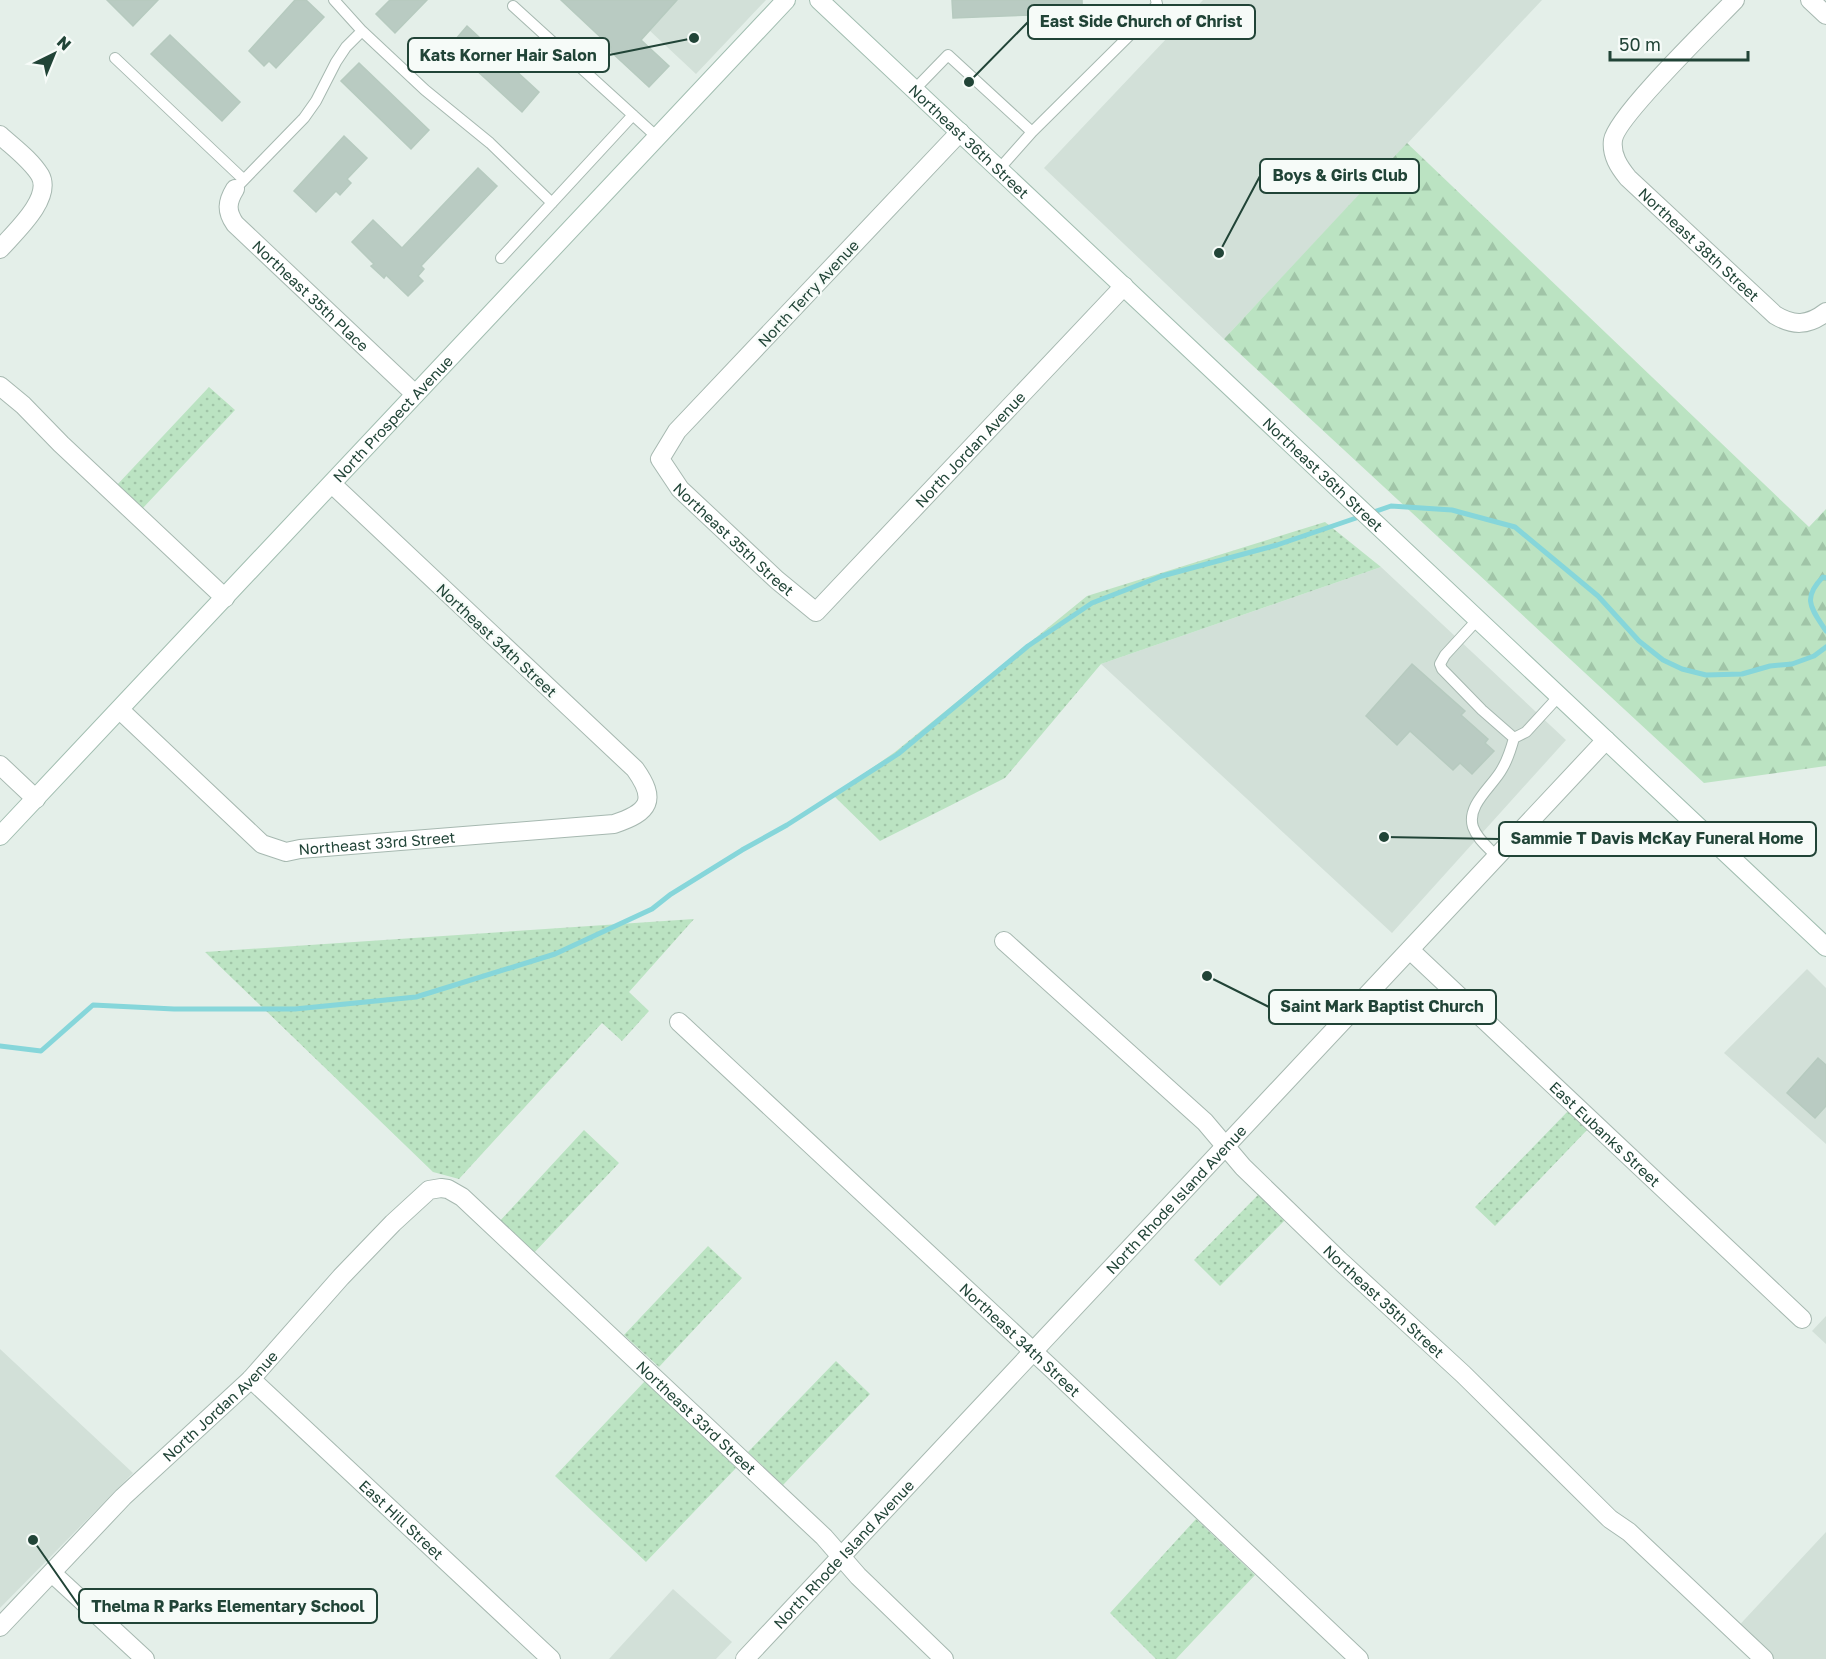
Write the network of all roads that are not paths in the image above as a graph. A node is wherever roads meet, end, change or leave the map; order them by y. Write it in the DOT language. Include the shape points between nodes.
graph roads {
  1 [pos="334,0"];
  2 [pos="786,0"];
  3 [pos="1156,0"];
  4 [pos="1734,0"];
  5 [pos="1810,0"];
  6 [pos="821,1"];
  7 [pos="513,6"];
  8 [pos="1826,15"];
  9 [pos="362,31"];
  10 [pos="115,58"];
  11 [pos="915,89"];
  12 [pos="633,115"];
  13 [pos="960,132"];
  14 [pos="1032,132"];
  15 [pos="0,135"];
  16 [pos="657,137"];
  17 [pos="1000,168"];
  18 [pos="239,184"];
  19 [pos="552,202"];
  20 [pos="0,249"];
  21 [pos="501,258"];
  22 [pos="1124,286"];
  23 [pos="1826,312"];
  24 [pos="0,387"];
  25 [pos="415,394"];
  26 [pos="660,459"];
  27 [pos="332,484"];
  28 [pos="225,598"];
  29 [pos="816,612"];
  30 [pos="1478,619"];
  31 [pos="1559,696"];
  32 [pos="120,710"];
  33 [pos="1514,738"];
  34 [pos="1606,740"];
  35 [pos="0,765"];
  36 [pos="36,799"];
  37 [pos="646,804"];
  38 [pos="0,836"];
  39 [pos="1497,857"];
  40 [pos="1004,942"];
  41 [pos="1826,947"];
  42 [pos="1410,950"];
  43 [pos="679,1022"];
  44 [pos="1226,1146"];
  45 [pos="441,1188"];
  46 [pos="1802,1319"];
  47 [pos="1034,1352"];
  48 [pos="251,1379"];
  49 [pos="841,1557"];
  50 [pos="52,1573"];
  51 [pos="0,1627"];
  52 [pos="145,1659"];
  53 [pos="551,1659"];
  54 [pos="745,1659"];
  55 [pos="944,1659"];
  56 [pos="1359,1659"];
  57 [pos="1764,1659"];
  1 -- 9 [label="lane"];
  2 -- 16 [label="street, North Prospect Avenue"];
  3 -- 14 [label="lane" via="1141,24"];
  4 -- 23 [label="street, Northeast 38th Street" via="1626,114 1613,138 1617,164 1775,315 1799,323 1812,321"];
  5 -- 8 [label="street"];
  6 -- 11 [label="street, Northeast 36th Street"];
  7 -- 12 [label="lane"];
  9 -- 18 [label="lane" via="346,47 304,118"];
  9 -- 19 [label="lane"];
  10 -- 18 [label="lane"];
  11 -- 13 [label="street, Northeast 36th Street"];
  11 -- 14 [label="lane" via="948,55"];
  12 -- 16 [label="lane"];
  12 -- 19 [label="lane"];
  13 -- 17 [label="street, Northeast 36th Street"];
  13 -- 26 [label="street, North Terry Avenue" via="677,432"];
  14 -- 17 [label="lane"];
  15 -- 20 [label="street" via="35,169 44,188 27,219"];
  16 -- 25 [label="street, North Prospect Avenue"];
  17 -- 22 [label="street, Northeast 36th Street"];
  18 -- 25 [label="street, Northeast 35th Place" via="228,207 235,224"];
  19 -- 21 [label="lane"];
  22 -- 29 [label="street, North Jordan Avenue"];
  22 -- 30 [label="street, Northeast 36th Street"];
  24 -- 28 [label="street" via="24,405"];
  25 -- 27 [label="street, North Prospect Avenue"];
  26 -- 29 [label="street, Northeast 35th Street" via="680,489"];
  27 -- 28 [label="street, North Prospect Avenue"];
  27 -- 37 [label="street, Northeast 34th Street" via="635,769 646,784"];
  28 -- 32 [label="street, North Prospect Avenue"];
  30 -- 31 [label="street, Northeast 36th Street"];
  30 -- 33 [label="lane" via="1440,664"];
  31 -- 33 [label="lane" via="1526,732"];
  31 -- 34 [label="street, Northeast 36th Street"];
  32 -- 36 [label="street, North Prospect Avenue"];
  32 -- 37 [label="street, Northeast 33rd Street" via="262,844 286,852 614,824 632,818"];
  33 -- 39 [label="lane" via="1502,771 1472,815 1478,837"];
  34 -- 39 [label="street, North Rhode Island Avenue"];
  34 -- 41 [label="street, Northeast 36th Street"];
  35 -- 36 [label="street"];
  36 -- 38 [label="street, North Prospect Avenue"];
  39 -- 42 [label="street, North Rhode Island Avenue"];
  40 -- 44 [label="street, Northeast 35th Street" via="1205,1122"];
  42 -- 44 [label="street, North Rhode Island Avenue"];
  42 -- 46 [label="street, East Eubanks Street"];
  43 -- 47 [label="street, Northeast 34th Street"];
  44 -- 47 [label="street, North Rhode Island Avenue"];
  44 -- 57 [label="street, Northeast 35th Street" via="1243,1167 1610,1519 1629,1532"];
  45 -- 48 [label="street, North Jordan Avenue" via="429,1190 393,1223"];
  45 -- 49 [label="street, Northeast 33rd Street" via="462,1197 506,1237 824,1536"];
  47 -- 49 [label="street, North Rhode Island Avenue"];
  47 -- 56 [label="street, Northeast 34th Street"];
  48 -- 50 [label="street, North Jordan Avenue" via="123,1497"];
  48 -- 53 [label="street, East Hill Street"];
  49 -- 54 [label="street, North Rhode Island Avenue"];
  49 -- 55 [label="street, Northeast 33rd Street"];
  50 -- 51 [label="street, North Jordan Avenue"];
  50 -- 52 [label="street"];
}
